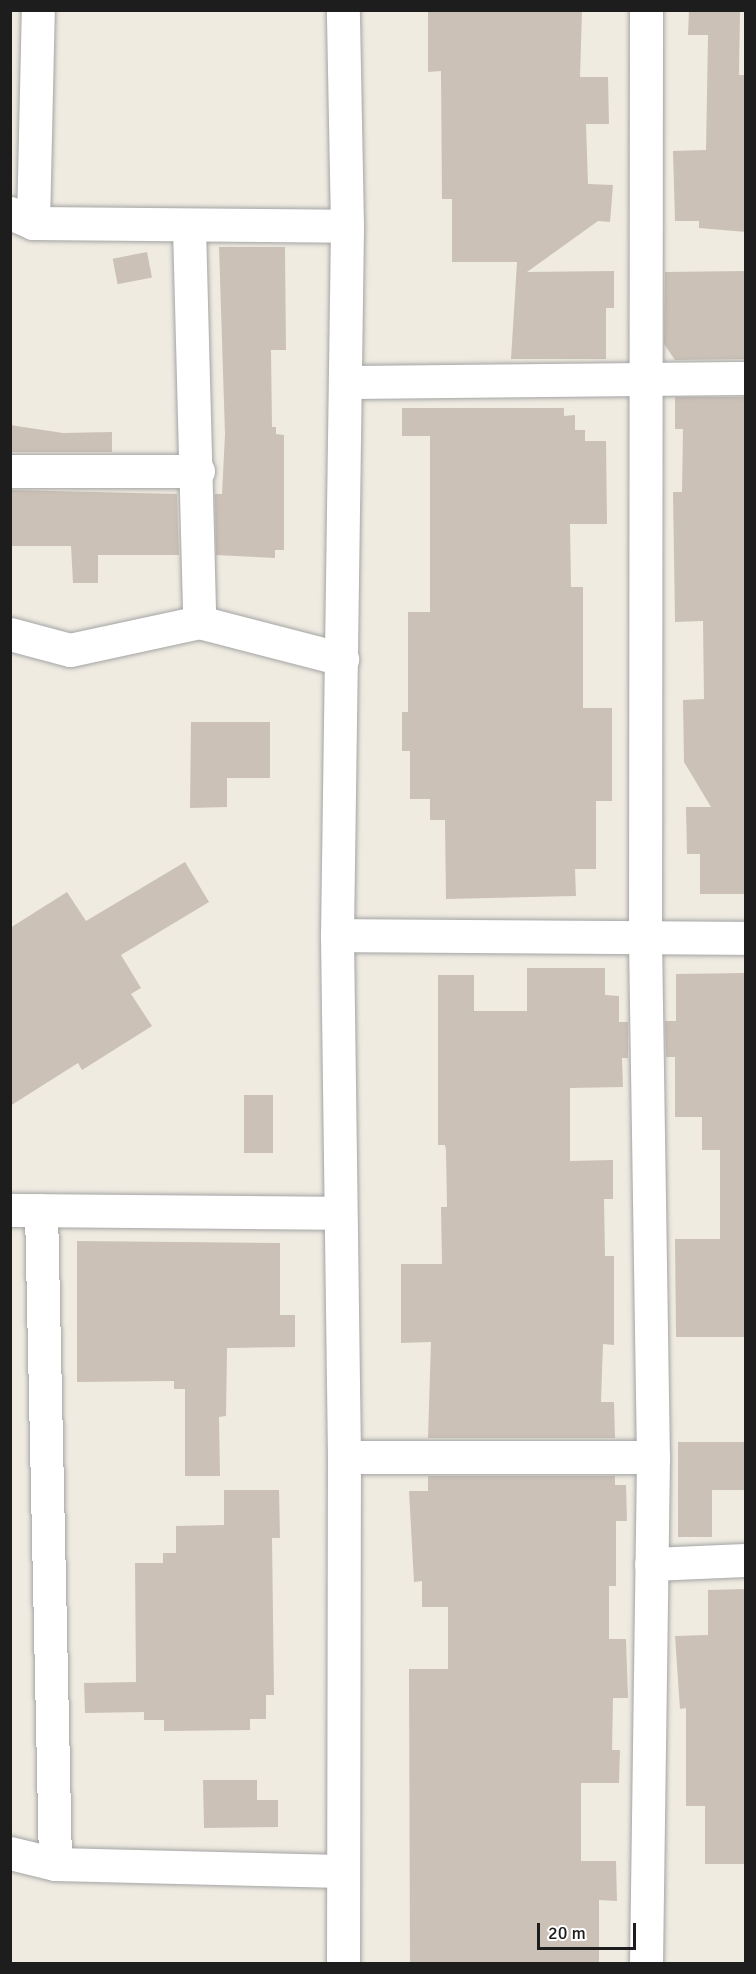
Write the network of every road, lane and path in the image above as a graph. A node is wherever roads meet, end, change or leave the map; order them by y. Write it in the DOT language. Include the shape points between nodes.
graph roads {
  1 [pos="38,10"];
  2 [pos="343,10"];
  3 [pos="646,10"];
  4 [pos="22,218"];
  5 [pos="347,226"];
  6 [pos="189,227"];
  7 [pos="647,378"];
  8 [pos="746,378"];
  9 [pos="345,382"];
  10 [pos="10,471"];
  11 [pos="198,471"];
  12 [pos="199,622"];
  13 [pos="10,634"];
  14 [pos="342,659"];
  15 [pos="337,935"];
  16 [pos="746,938"];
  17 [pos="645,939"];
  18 [pos="26,1210"];
  19 [pos="340,1213"];
  20 [pos="344,1457"];
  21 [pos="653,1457"];
  22 [pos="746,1560"];
  23 [pos="651,1564"];
  24 [pos="10,1853"];
  25 [pos="55,1864"];
  26 [pos="341,1871"];
  27 [pos="342,1964"];
  28 [pos="646,1964"];
  1 -- 4 [label="street"];
  2 -- 5 [label="street"];
  3 -- 7 [label="street"];
  4 -- 6 [label="street"];
  5 -- 6 [label="street"];
  5 -- 9 [label="street"];
  6 -- 11 [label="street"];
  7 -- 8 [label="street"];
  7 -- 9 [label="street"];
  7 -- 17 [label="street"];
  9 -- 14 [label="street"];
  10 -- 11 [label="street"];
  11 -- 12 [label="street"];
  12 -- 13 [label="street" via="70,650"];
  12 -- 14 [label="street"];
  14 -- 15 [label="street"];
  15 -- 17 [label="street"];
  15 -- 19 [label="street"];
  16 -- 17 [label="street"];
  17 -- 21 [label="street"];
  18 -- 19 [label="street"];
  18 -- 25 [label="street"];
  19 -- 20 [label="street"];
  20 -- 21 [label="street"];
  20 -- 26 [label="street"];
  21 -- 23 [label="street"];
  22 -- 23 [label="street"];
  23 -- 28 [label="street"];
  24 -- 25 [label="street"];
  25 -- 26 [label="street"];
  26 -- 27 [label="street"];
}
